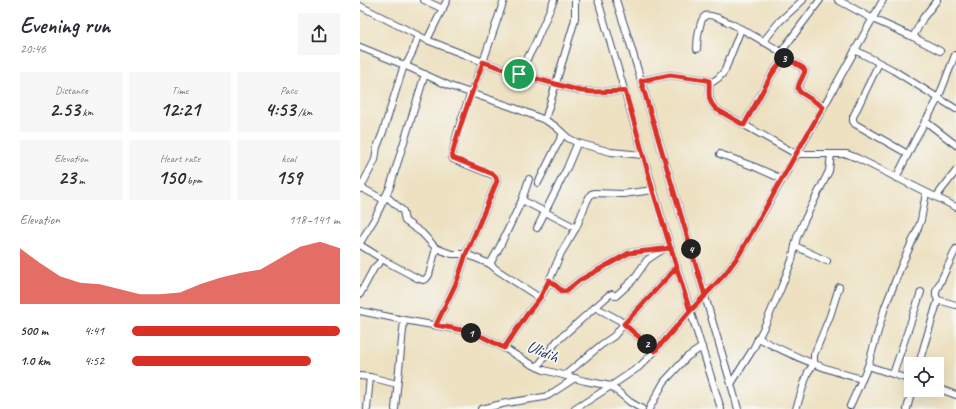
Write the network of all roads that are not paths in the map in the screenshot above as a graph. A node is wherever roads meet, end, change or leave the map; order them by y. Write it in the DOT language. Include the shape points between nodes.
graph roads {
  1 [pos="424,0"];
  2 [pos="447,0"];
  3 [pos="504,0"];
  4 [pos="554,0"];
  5 [pos="598,0"];
  6 [pos="616,0"];
  7 [pos="803,0"];
  8 [pos="820,0"];
  9 [pos="838,0"];
  10 [pos="883,0"];
  11 [pos="937,0"];
  12 [pos="575,1"];
  13 [pos="360,6"];
  14 [pos="443,9"];
  15 [pos="872,19"];
  16 [pos="741,29"];
  17 [pos="418,35"];
  18 [pos="913,37"];
  19 [pos="427,40"];
  20 [pos="763,42"];
  21 [pos="360,46"];
  22 [pos="697,49"];
  23 [pos="855,50"];
  24 [pos="940,51"];
  25 [pos="784,55"];
  26 [pos="955,58"];
  27 [pos="483,62"];
  28 [pos="879,63"];
  29 [pos="405,65"];
  30 [pos="425,74"];
  31 [pos="519,74"];
  32 [pos="641,81"];
  33 [pos="709,84"];
  34 [pos="556,85"];
  35 [pos="625,91"];
  36 [pos="471,94"];
  37 [pos="938,99"];
  38 [pos="823,107"];
  39 [pos="956,109"];
  40 [pos="545,120"];
  41 [pos="925,121"];
  42 [pos="744,125"];
  43 [pos="563,134"];
  44 [pos="578,143"];
  45 [pos="956,145"];
  46 [pos="720,154"];
  47 [pos="796,154"];
  48 [pos="831,154"];
  49 [pos="908,154"];
  50 [pos="643,155"];
  51 [pos="956,171"];
  52 [pos="896,178"];
  53 [pos="529,179"];
  54 [pos="782,179"];
  55 [pos="538,183"];
  56 [pos="360,188"];
  57 [pos="653,190"];
  58 [pos="926,193"];
  59 [pos="936,197"];
  60 [pos="385,198"];
  61 [pos="522,200"];
  62 [pos="956,207"];
  63 [pos="545,212"];
  64 [pos="537,228"];
  65 [pos="576,228"];
  66 [pos="360,244"];
  67 [pos="795,246"];
  68 [pos="436,248"];
  69 [pos="671,248"];
  70 [pos="956,249"];
  71 [pos="662,250"];
  72 [pos="466,254"];
  73 [pos="383,259"];
  74 [pos="827,261"];
  75 [pos="490,264"];
  76 [pos="677,267"];
  77 [pos="549,280"];
  78 [pos="839,287"];
  79 [pos="921,292"];
  80 [pos="360,294"];
  81 [pos="705,296"];
  82 [pos="540,298"];
  83 [pos="938,300"];
  84 [pos="956,305"];
  85 [pos="595,307"];
  86 [pos="360,311"];
  87 [pos="690,311"];
  88 [pos="404,320"];
  89 [pos="624,324"];
  90 [pos="436,325"];
  91 [pos="758,338"];
  92 [pos="702,347"];
  93 [pos="504,348"];
  94 [pos="655,351"];
  95 [pos="921,357"];
  96 [pos="814,364"];
  97 [pos="868,366"];
  98 [pos="537,367"];
  99 [pos="893,374"];
  100 [pos="565,375"];
  101 [pos="360,376"];
  102 [pos="370,378"];
  103 [pos="575,378"];
  104 [pos="904,378"];
  105 [pos="862,379"];
  106 [pos="397,384"];
  107 [pos="732,384"];
  108 [pos="611,386"];
  109 [pos="944,391"];
  110 [pos="956,395"];
  111 [pos="910,397"];
  112 [pos="850,406"];
  113 [pos="367,409"];
  114 [pos="394,409"];
  115 [pos="481,409"];
  116 [pos="575,409"];
  117 [pos="642,409"];
  118 [pos="650,409"];
  119 [pos="721,409"];
  120 [pos="738,409"];
  121 [pos="796,409"];
  122 [pos="907,409"];
  1 -- 14 [label="street"];
  2 -- 14 [label="street"];
  3 -- 27 [label="street"];
  4 -- 31 [label="street"];
  5 -- 35 [label="street"];
  6 -- 32 [label="street"];
  7 -- 20 [label="street" via="780,21"];
  8 -- 25 [label="street" via="784,48"];
  9 -- 15 [label="street"];
  10 -- 15 [label="street"];
  11 -- 18 [label="street"];
  12 -- 34 [label="street" via="574,23"];
  13 -- 17 [label="street"];
  14 -- 19 [label="street"];
  15 -- 18 [label="street"];
  15 -- 23 [label="street"];
  16 -- 20 [label="street"];
  16 -- 22 [label="street" via="719,18 705,15 700,24"];
  16 -- 33 [label="street" via="725,70 718,79"];
  17 -- 19 [label="street"];
  17 -- 29 [label="street"];
  18 -- 24 [label="street"];
  19 -- 27 [label="street"];
  20 -- 25 [label="street"];
  21 -- 29 [label="street"];
  23 -- 28 [label="street"];
  23 -- 38 [label="street"];
  25 -- 38 [label="street" via="805,71 798,85 800,92"];
  25 -- 42 [label="street"];
  26 -- 37 [label="street"];
  27 -- 31 [label="street"];
  27 -- 36 [label="street"];
  28 -- 37 [label="street"];
  28 -- 49 [label="street" via="853,121"];
  29 -- 30 [label="street"];
  29 -- 56 [label="street" via="377,147 376,160"];
  30 -- 36 [label="street"];
  30 -- 60 [label="street"];
  31 -- 34 [label="street"];
  32 -- 33 [label="street" via="674,75 705,79"];
  32 -- 81 [label="street"];
  33 -- 42 [label="street" via="708,95 713,106"];
  34 -- 35 [label="street" via="586,91"];
  34 -- 40 [label="street"];
  35 -- 50 [label="street"];
  36 -- 40 [label="street"];
  36 -- 72 [label="street" via="452,157 493,174 497,181"];
  37 -- 39 [label="street"];
  37 -- 41 [label="street"];
  38 -- 47 [label="street"];
  40 -- 43 [label="street"];
  41 -- 45 [label="street"];
  41 -- 49 [label="street"];
  42 -- 47 [label="street"];
  43 -- 44 [label="street"];
  43 -- 55 [label="street"];
  44 -- 50 [label="street" via="611,152"];
  44 -- 63 [label="street"];
  46 -- 54 [label="street"];
  47 -- 48 [label="street"];
  47 -- 54 [label="street"];
  48 -- 52 [label="street" via="847,154"];
  48 -- 67 [label="street" via="829,171 804,221"];
  49 -- 52 [label="street"];
  50 -- 57 [label="street"];
  51 -- 59 [label="street"];
  52 -- 58 [label="street"];
  53 -- 61 [label="street"];
  54 -- 81 [label="street" via="739,255"];
  56 -- 60 [label="street"];
  57 -- 65 [label="street" via="623,194 591,194"];
  57 -- 69 [label="street"];
  58 -- 59 [label="street"];
  58 -- 97 [label="street" via="921,220 885,307"];
  59 -- 62 [label="street"];
  60 -- 66 [label="street"];
  60 -- 68 [label="street" via="403,211 405,221 422,233"];
  61 -- 63 [label="street"];
  61 -- 75 [label="street"];
  63 -- 64 [label="street"];
  63 -- 65 [label="street"];
  65 -- 77 [label="street"];
  66 -- 73 [label="street"];
  67 -- 74 [label="street"];
  67 -- 91 [label="street" via="787,274"];
  68 -- 72 [label="street"];
  68 -- 73 [label="street" via="429,275 423,280"];
  69 -- 71 [label="street"];
  69 -- 76 [label="street"];
  70 -- 83 [label="street" via="936,291"];
  71 -- 77 [label="street" via="629,253 580,280 566,291 562,291"];
  71 -- 85 [label="street" via="647,260 633,280 618,294 610,294"];
  72 -- 75 [label="street"];
  72 -- 90 [label="street" via="457,281"];
  73 -- 80 [label="street" via="374,268"];
  75 -- 82 [label="street"];
  76 -- 87 [label="street"];
  76 -- 89 [label="street"];
  77 -- 82 [label="street"];
  78 -- 96 [label="street" via="814,356"];
  79 -- 99 [label="street"];
  81 -- 87 [label="street"];
  81 -- 107 [label="street"];
  82 -- 93 [label="street"];
  83 -- 84 [label="street"];
  83 -- 95 [label="street"];
  85 -- 89 [label="street"];
  85 -- 98 [label="street" via="557,341"];
  86 -- 88 [label="street, Ulidih"];
  87 -- 92 [label="street"];
  87 -- 94 [label="street"];
  88 -- 90 [label="street, Ulidih"];
  88 -- 106 [label="street"];
  89 -- 94 [label="street"];
  89 -- 100 [label="street" via="614,336"];
  90 -- 93 [label="street, Ulidih" via="467,331"];
  91 -- 96 [label="street"];
  91 -- 107 [label="street"];
  92 -- 118 [label="street" via="664,382"];
  92 -- 119 [label="street"];
  93 -- 98 [label="street, Ulidih"];
  94 -- 108 [label="street" via="639,367"];
  96 -- 105 [label="street"];
  96 -- 121 [label="street" via="808,372"];
  97 -- 99 [label="street"];
  97 -- 105 [label="street"];
  98 -- 100 [label="street, Ulidih"];
  99 -- 104 [label="street"];
  100 -- 103 [label="street, Ulidih"];
  101 -- 102 [label="street"];
  102 -- 106 [label="street"];
  102 -- 113 [label="street"];
  103 -- 108 [label="street, Ulidih"];
  103 -- 115 [label="street" via="544,397"];
  105 -- 112 [label="street"];
  106 -- 114 [label="street"];
  107 -- 120 [label="street"];
  108 -- 116 [label="street"];
  108 -- 117 [label="street"];
  109 -- 110 [label="street"];
  111 -- 122 [label="street"];
}
